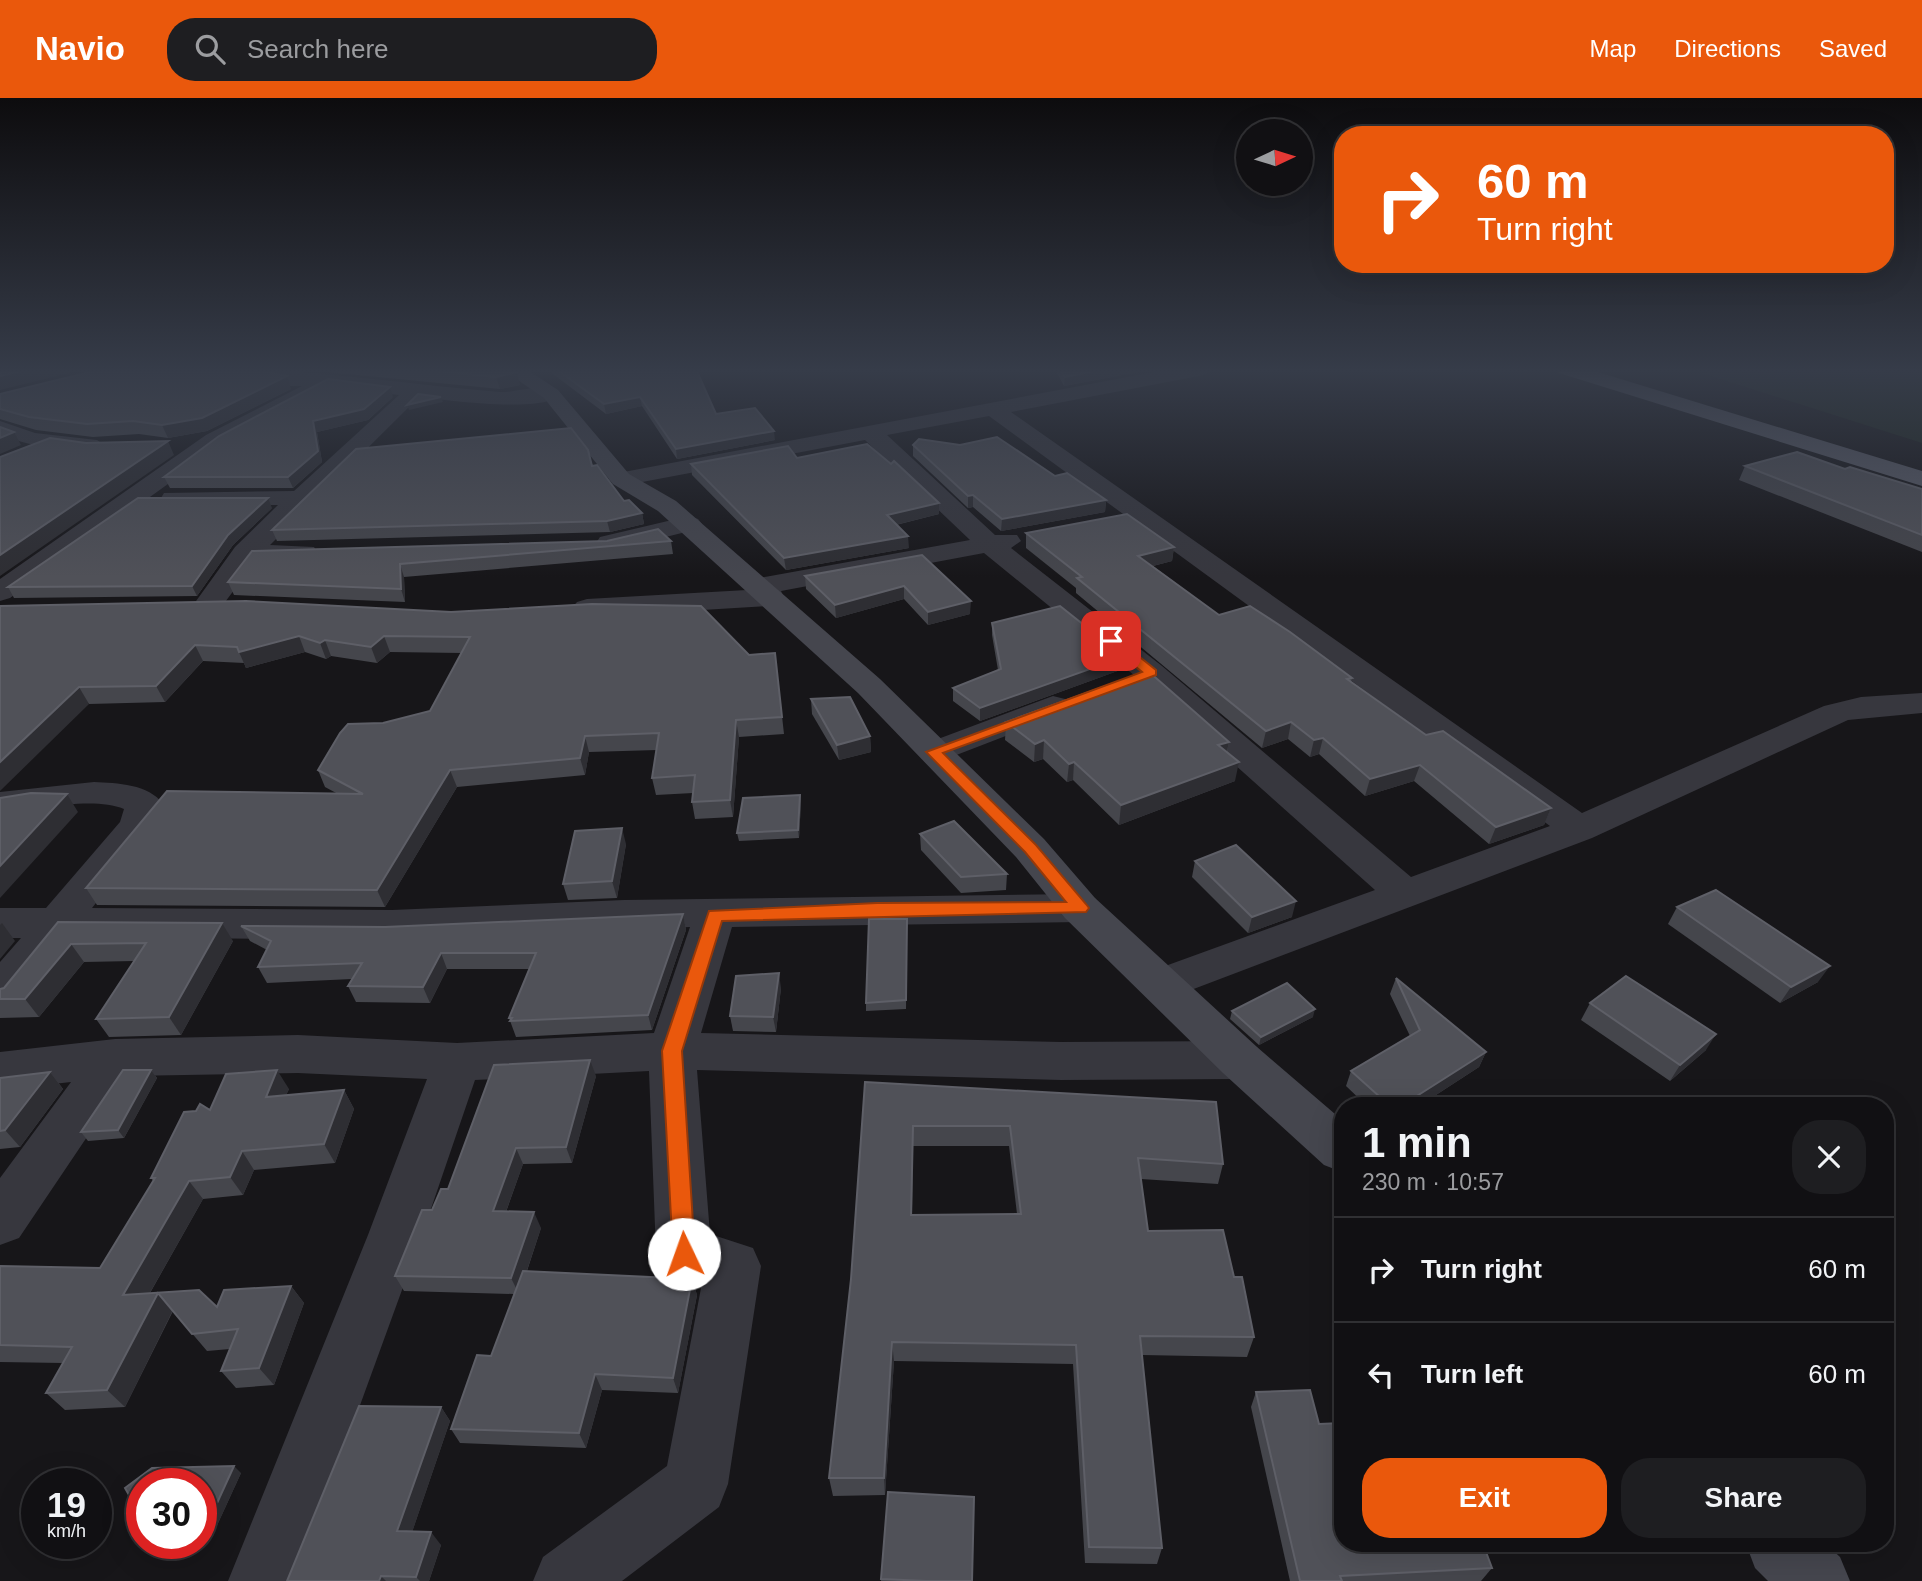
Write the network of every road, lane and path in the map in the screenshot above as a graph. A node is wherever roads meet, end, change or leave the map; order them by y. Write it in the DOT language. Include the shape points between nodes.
graph roads {
  1 [pos="30,438"];
  2 [pos="217,438"];
  3 [pos="368,438"];
  4 [pos="587,438"];
  5 [pos="849,438"];
  6 [pos="876,438"];
  7 [pos="1034,438"];
  8 [pos="1790,438"];
  9 [pos="214,440"];
  10 [pos="56,441"];
  11 [pos="116,446"];
  12 [pos="168,448"];
  13 [pos="22,456"];
  14 [pos="1922,479"];
  15 [pos="621,480"];
  16 [pos="136,498"];
  17 [pos="300,498"];
  18 [pos="1142,515"];
  19 [pos="1104,523"];
  20 [pos="689,524"];
  21 [pos="1028,537"];
  22 [pos="586,544"];
  23 [pos="990,545"];
  24 [pos="328,552"];
  25 [pos="245,553"];
  26 [pos="0,592"];
  27 [pos="765,592"];
  28 [pos="241,606"];
  29 [pos="557,610"];
  30 [pos="1152,673"];
  31 [pos="1922,703"];
  32 [pos="934,752"];
  33 [pos="0,803"];
  34 [pos="1579,829"];
  35 [pos="1406,895"];
  36 [pos="1080,908"];
  37 [pos="715,915"];
  38 [pos="0,923"];
  39 [pos="60,923"];
  40 [pos="1162,985"];
  41 [pos="0,992"];
  42 [pos="672,1051"];
  43 [pos="115,1058"];
  44 [pos="1240,1060"];
  45 [pos="457,1062"];
  46 [pos="0,1071"];
  47 [pos="1334,1143"];
  48 [pos="0,1221"];
  49 [pos="1787,1552"];
  50 [pos="262,1581"];
  51 [pos="567,1581"];
  52 [pos="1816,1581"];
  1 -- 10 [label="street"];
  2 -- 9 [label="street"];
  3 -- 17 [label="street"];
  4 -- 15 [label="main road"];
  5 -- 15 [label="street"];
  6 -- 23 [label="street"];
  7 -- 18 [label="street"];
  8 -- 14 [label="highway"];
  9 -- 12 [label="street"];
  9 -- 16 [label="street"];
  10 -- 11 [label="street"];
  10 -- 13 [label="street"];
  15 -- 20 [label="main road"];
  16 -- 17 [label="street"];
  16 -- 26 [label="street"];
  17 -- 25 [label="street"];
  18 -- 19 [label="street"];
  18 -- 34 [label="street"];
  20 -- 22 [label="street" via="610,543"];
  20 -- 27 [label="main road"];
  21 -- 23 [label="street"];
  23 -- 27 [label="street"];
  23 -- 30 [label="street"];
  24 -- 25 [label="street"];
  25 -- 28 [label="street" via="192,608"];
  27 -- 29 [label="street"];
  27 -- 32 [label="main road"];
  30 -- 32 [label="street"];
  30 -- 35 [label="street"];
  31 -- 34 [label="street" via="1836,713"];
  32 -- 36 [label="main road" via="1030,848"];
  33 -- 39 [label="street" via="98,794 130,795 144,804 138,825"];
  34 -- 35 [label="street"];
  35 -- 40 [label="street"];
  36 -- 37 [label="street"];
  36 -- 40 [label="main road"];
  37 -- 39 [label="street" via="624,914 392,925"];
  37 -- 42 [label="street"];
  38 -- 39 [label="street"];
  39 -- 41 [label="street"];
  40 -- 44 [label="main road"];
  42 -- 44 [label="street" via="1047,1061"];
  42 -- 45 [label="street"];
  42 -- 51 [label="street" via="684,1254 733,1266 696,1484"];
  43 -- 45 [label="street" via="298,1054"];
  43 -- 46 [label="street"];
  43 -- 48 [label="street"];
  44 -- 47 [label="main road"];
  45 -- 50 [label="street"];
  49 -- 52 [label="main road"];
}
